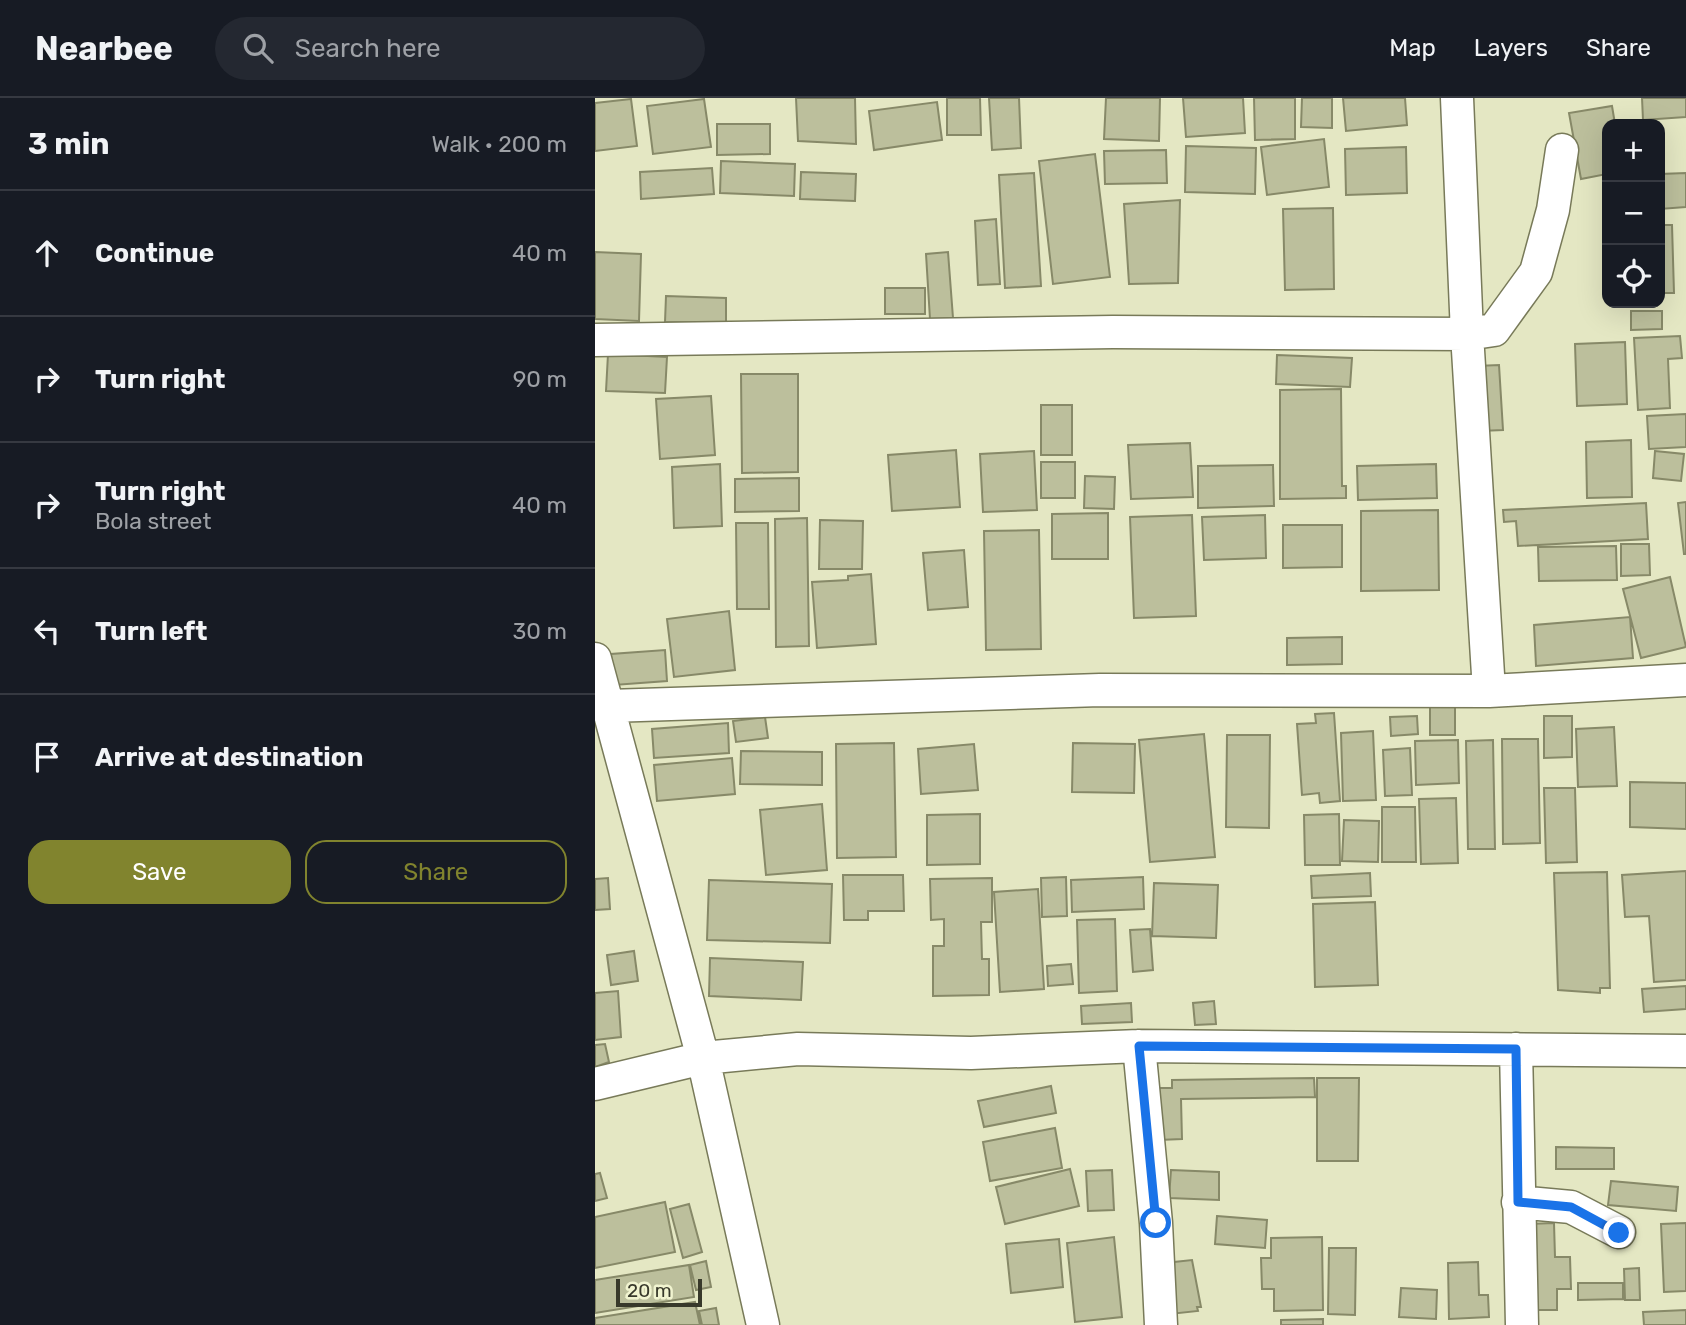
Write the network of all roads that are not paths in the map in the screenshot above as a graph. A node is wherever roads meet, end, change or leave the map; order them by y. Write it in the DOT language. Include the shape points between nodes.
graph roads {
  1 [pos="1457,98"];
  2 [pos="1562,150"];
  3 [pos="1467,334"];
  4 [pos="595,340"];
  5 [pos="595,659"];
  6 [pos="1686,680"];
  7 [pos="1489,691"];
  8 [pos="609,706"];
  9 [pos="1139,1046"];
  10 [pos="1516,1049"];
  11 [pos="1686,1051"];
  12 [pos="703,1058"];
  13 [pos="595,1084"];
  14 [pos="1518,1202"];
  15 [pos="1619,1233"];
  16 [pos="763,1325"];
  17 [pos="1161,1325"];
  18 [pos="1522,1325"];
  1 -- 3 [label="street"];
  2 -- 3 [label="street" via="1536,272 1494,330"];
  3 -- 4 [label="street" via="1113,332"];
  3 -- 7 [label="street"];
  5 -- 8 [label="street"];
  6 -- 7 [label="street"];
  7 -- 8 [label="street" via="1100,691"];
  8 -- 12 [label="street"];
  9 -- 10 [label="street"];
  9 -- 12 [label="street" via="971,1053 798,1049"];
  9 -- 17 [label="street"];
  10 -- 11 [label="street"];
  10 -- 14 [label="street"];
  12 -- 13 [label="street"];
  12 -- 16 [label="street"];
  14 -- 15 [label="street" via="1571,1207"];
  14 -- 18 [label="street"];
}
